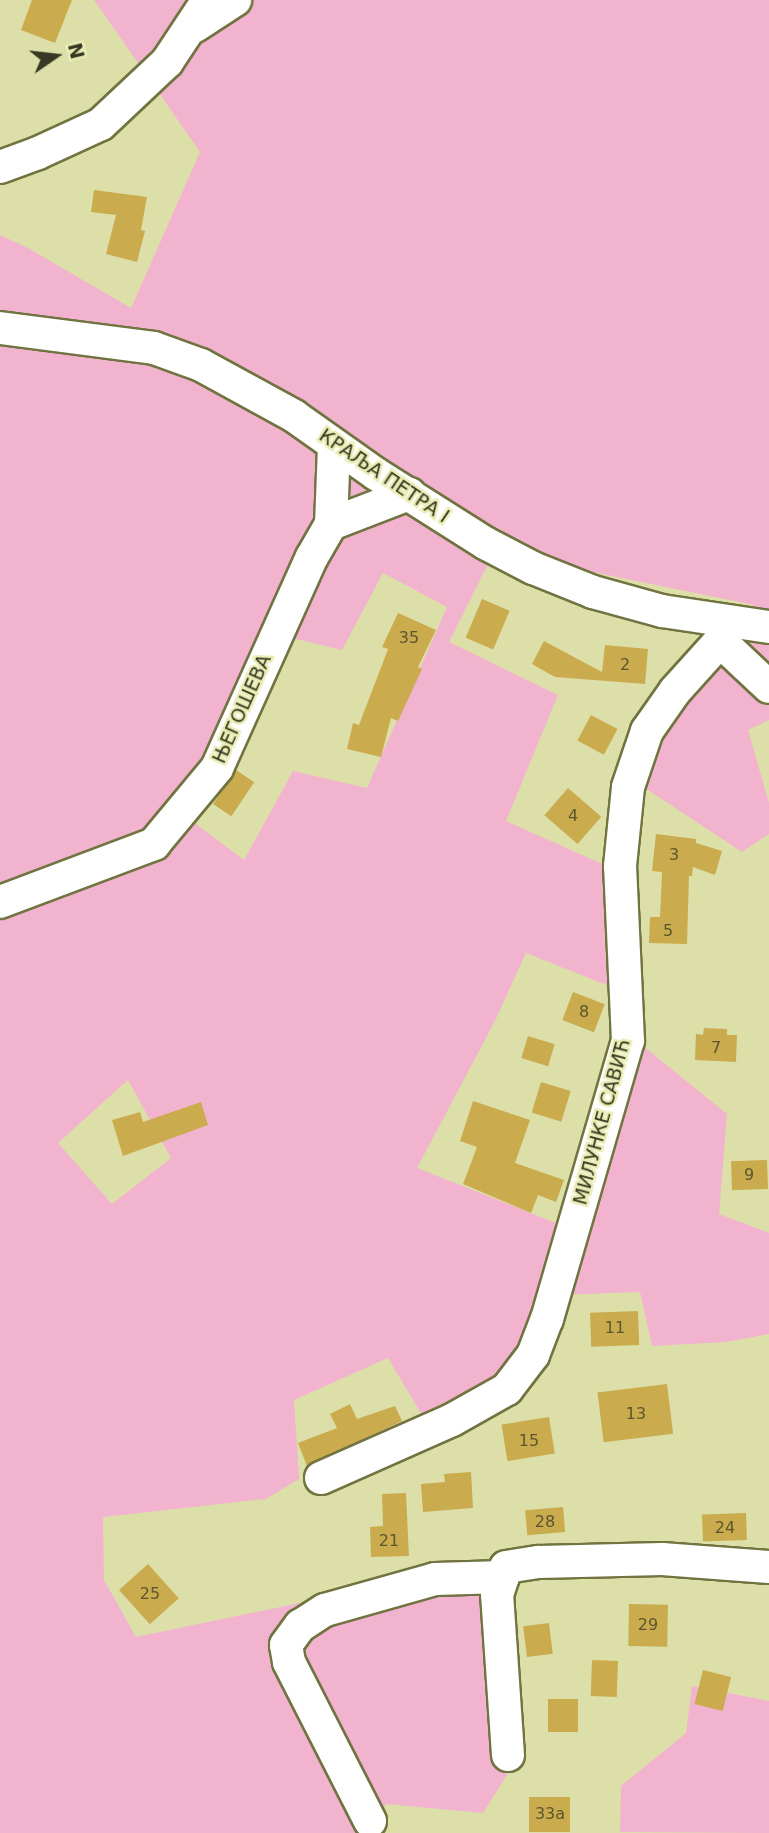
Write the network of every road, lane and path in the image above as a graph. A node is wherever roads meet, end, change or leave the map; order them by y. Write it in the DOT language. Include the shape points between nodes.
graph roads {
  1 [pos="208,0"];
  2 [pos="235,0"];
  3 [pos="188,30"];
  4 [pos="0,167"];
  5 [pos="0,328"];
  6 [pos="334,445"];
  7 [pos="409,494"];
  8 [pos="331,524"];
  9 [pos="769,627"];
  10 [pos="724,632"];
  11 [pos="769,687"];
  12 [pos="0,902"];
  13 [pos="321,1478"];
  14 [pos="769,1567"];
  15 [pos="503,1577"];
  16 [pos="508,1755"];
  17 [pos="370,1821"];
  1 -- 3 [label="street"];
  2 -- 3 [label="street"];
  3 -- 4 [label="street" via="167,62 101,124"];
  5 -- 6 [label="street, КРАЉА ПЕТРА I" via="154,348 178,356 240,383"];
  6 -- 7 [label="street, КРАЉА ПЕТРА I"];
  6 -- 8 [label="street, ЊЕГОШЕВА"];
  7 -- 8 [label="street"];
  7 -- 10 [label="street, КРАЉА ПЕТРА I" via="533,568"];
  8 -- 12 [label="street, ЊЕГОШЕВА" via="217,768 154,844"];
  9 -- 10 [label="street, КРАЉА ПЕТРА I"];
  10 -- 11 [label="street"];
  10 -- 13 [label="street, МИЛУНКЕ САВИЋ" via="647,732 628,787 620,866 628,1041 533,1355 507,1389 452,1420"];
  14 -- 15 [label="street" via="662,1559 539,1562 506,1567"];
  15 -- 16 [label="street" via="497,1595"];
  15 -- 17 [label="street" via="435,1579 325,1610 300,1626 286,1645 289,1662"];
}
